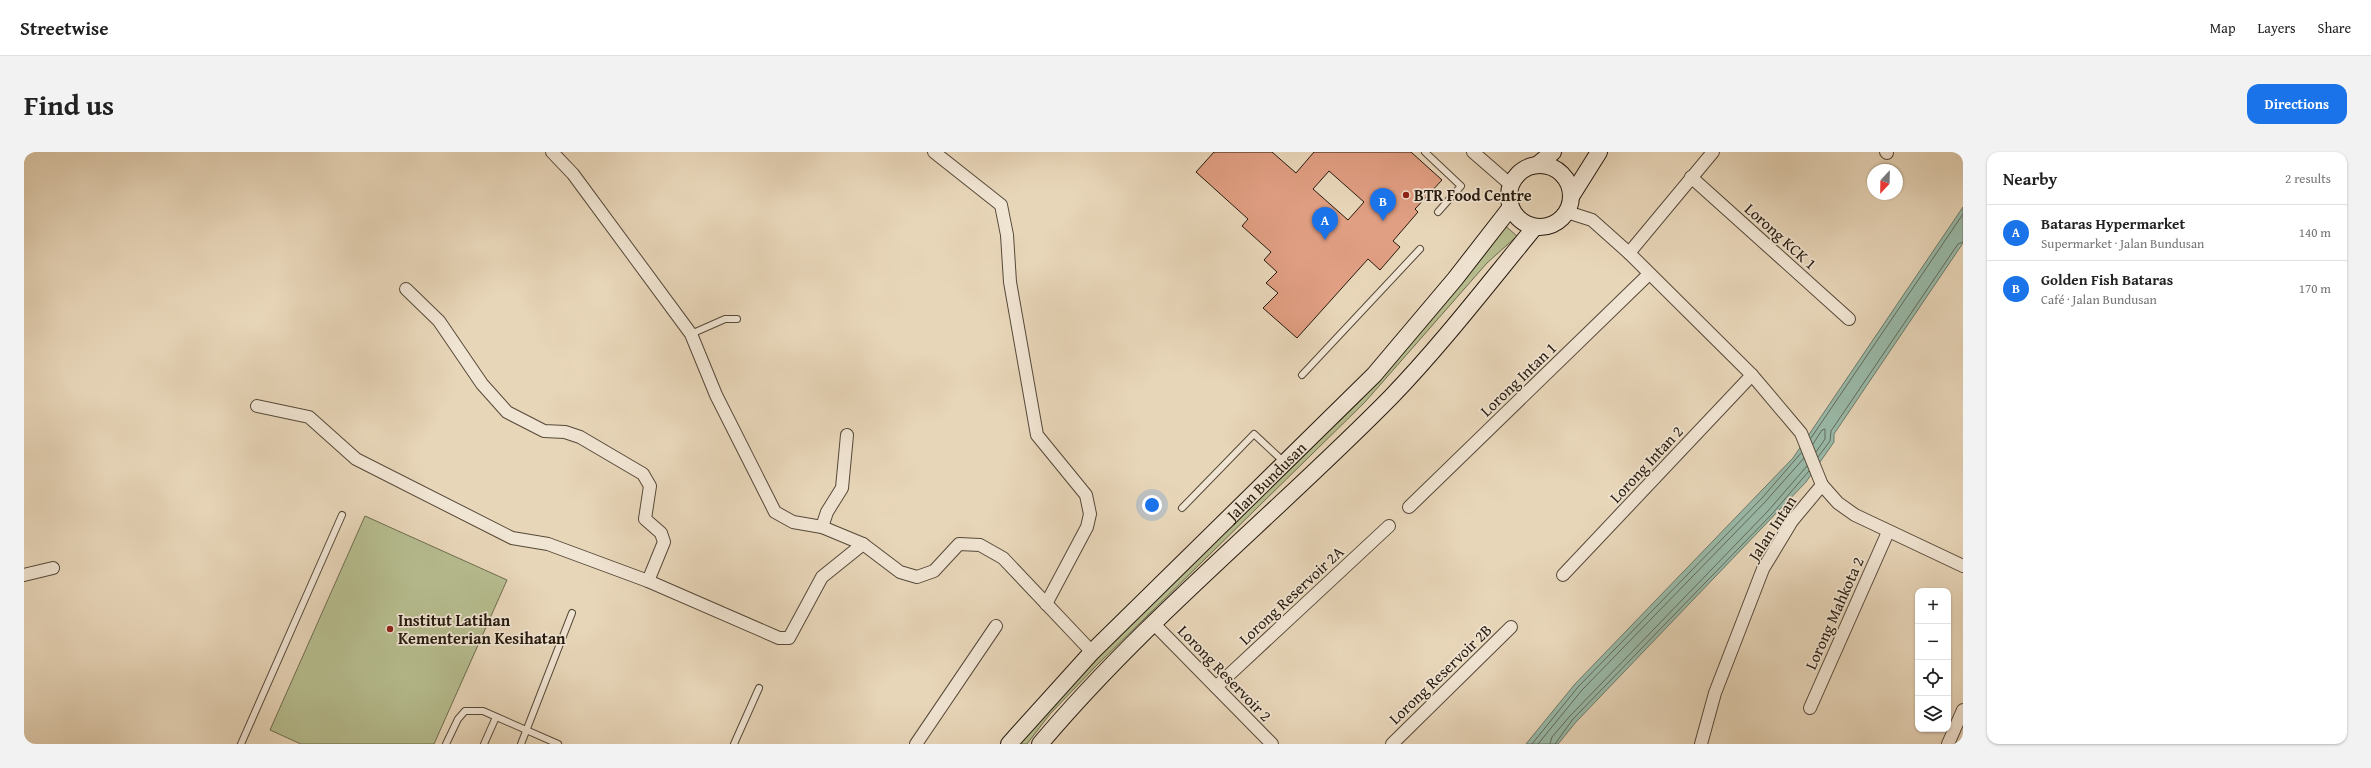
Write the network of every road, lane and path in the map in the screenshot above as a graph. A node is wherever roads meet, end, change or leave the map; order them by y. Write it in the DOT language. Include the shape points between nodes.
graph roads {
  1 [pos="552,152"];
  2 [pos="934,152"];
  3 [pos="1425,152"];
  4 [pos="1473,152"];
  5 [pos="1553,152"];
  6 [pos="1599,152"];
  7 [pos="1713,152"];
  8 [pos="1537,165"];
  9 [pos="1691,177"];
  10 [pos="1511,185"];
  11 [pos="1572,195"];
  12 [pos="1511,207"];
  13 [pos="1438,212"];
  14 [pos="1567,212"];
  15 [pos="1535,226"];
  16 [pos="1420,250"];
  17 [pos="1629,253"];
  18 [pos="1649,274"];
  19 [pos="406,289"];
  20 [pos="737,319"];
  21 [pos="1849,319"];
  22 [pos="691,334"];
  23 [pos="1302,375"];
  24 [pos="1752,375"];
  25 [pos="257,406"];
  26 [pos="847,435"];
  27 [pos="1285,463"];
  28 [pos="1822,485"];
  29 [pos="1409,507"];
  30 [pos="1182,508"];
  31 [pos="342,515"];
  32 [pos="1389,526"];
  33 [pos="822,527"];
  34 [pos="1888,532"];
  35 [pos="863,544"];
  36 [pos="1963,566"];
  37 [pos="53,568"];
  38 [pos="24,575"];
  39 [pos="1564,575"];
  40 [pos="648,581"];
  41 [pos="1046,604"];
  42 [pos="572,613"];
  43 [pos="1154,624"];
  44 [pos="996,626"];
  45 [pos="1511,627"];
  46 [pos="1092,652"];
  47 [pos="1216,687"];
  48 [pos="759,688"];
  49 [pos="1810,708"];
  50 [pos="1963,710"];
  51 [pos="496,717"];
  52 [pos="526,732"];
  53 [pos="241,744"];
  54 [pos="446,744"];
  55 [pos="484,744"];
  56 [pos="521,744"];
  57 [pos="558,744"];
  58 [pos="734,744"];
  59 [pos="916,744"];
  60 [pos="1009,744"];
  61 [pos="1040,744"];
  62 [pos="1272,744"];
  63 [pos="1392,744"];
  64 [pos="1701,744"];
  65 [pos="1948,744"];
  1 -- 22 [label="street" via="572,174"];
  2 -- 41 [label="street" via="1001,205 1007,235 1010,282 1037,435 1086,495 1090,514 1087,527"];
  3 -- 13 [label="lane" via="1461,186"];
  4 -- 10 [label="street"];
  5 -- 8 [label="main road"];
  6 -- 11 [label="main road"];
  7 -- 9 [label="street"];
  8 -- 10 [label="main road" via="1522,171"];
  8 -- 11 [label="main road" via="1548,166 1561,173 1570,185"];
  9 -- 17 [label="street"];
  9 -- 21 [label="street, Lorong KCK 1"];
  10 -- 12 [label="main road"];
  11 -- 14 [label="main road"];
  12 -- 15 [label="main road" via="1525,223"];
  12 -- 27 [label="main road, Jalan Bundusan" via="1455,279 1374,375"];
  14 -- 15 [label="main road" via="1553,224"];
  14 -- 17 [label="street" via="1592,220"];
  15 -- 43 [label="main road, Jalan Bundusan" via="1466,311 1391,396"];
  16 -- 23 [label="lane"];
  17 -- 18 [label="street"];
  18 -- 24 [label="street"];
  18 -- 29 [label="street, Lorong Intan 1"];
  19 -- 40 [label="street" via="439,321 478,378 507,412 544,431 565,432 580,437 643,474 650,486 645,519 661,533 664,542"];
  20 -- 22 [label="lane" via="725,319"];
  22 -- 33 [label="street" via="716,395 775,512 793,522"];
  24 -- 28 [label="street" via="1801,433"];
  24 -- 39 [label="street, Lorong Intan 2"];
  25 -- 40 [label="street" via="309,416 356,458 512,538 548,544"];
  26 -- 33 [label="street" via="842,488 833,501"];
  27 -- 30 [label="lane" via="1254,434"];
  27 -- 46 [label="main road, Jalan Bundusan"];
  28 -- 34 [label="street" via="1838,503 1855,516"];
  28 -- 64 [label="street, Jalan Intan" via="1792,521 1763,569 1715,693"];
  31 -- 53 [label="lane"];
  32 -- 47 [label="street, Lorong Reservoir 2A"];
  33 -- 35 [label="street"];
  34 -- 36 [label="street"];
  34 -- 49 [label="street, Lorong Mahkota 2"];
  35 -- 40 [label="street" via="822,577 789,638 779,638 760,632"];
  35 -- 41 [label="street" via="900,572 918,577 934,571 959,544 980,545 1003,558"];
  37 -- 38 [label="street"];
  41 -- 46 [label="street"];
  42 -- 52 [label="lane"];
  43 -- 47 [label="street, Lorong Reservoir 2"];
  43 -- 61 [label="main road, Jalan Bundusan" via="1078,699"];
  44 -- 59 [label="street"];
  45 -- 63 [label="street, Lorong Reservoir 2B"];
  46 -- 60 [label="main road, Jalan Bundusan"];
  47 -- 62 [label="street, Lorong Reservoir 2"];
  48 -- 58 [label="lane"];
  50 -- 65 [label="street"];
  51 -- 52 [label="lane"];
  51 -- 54 [label="lane" via="483,711 465,711 458,719"];
  51 -- 55 [label="lane"];
  52 -- 56 [label="lane"];
  52 -- 57 [label="lane"];
}
